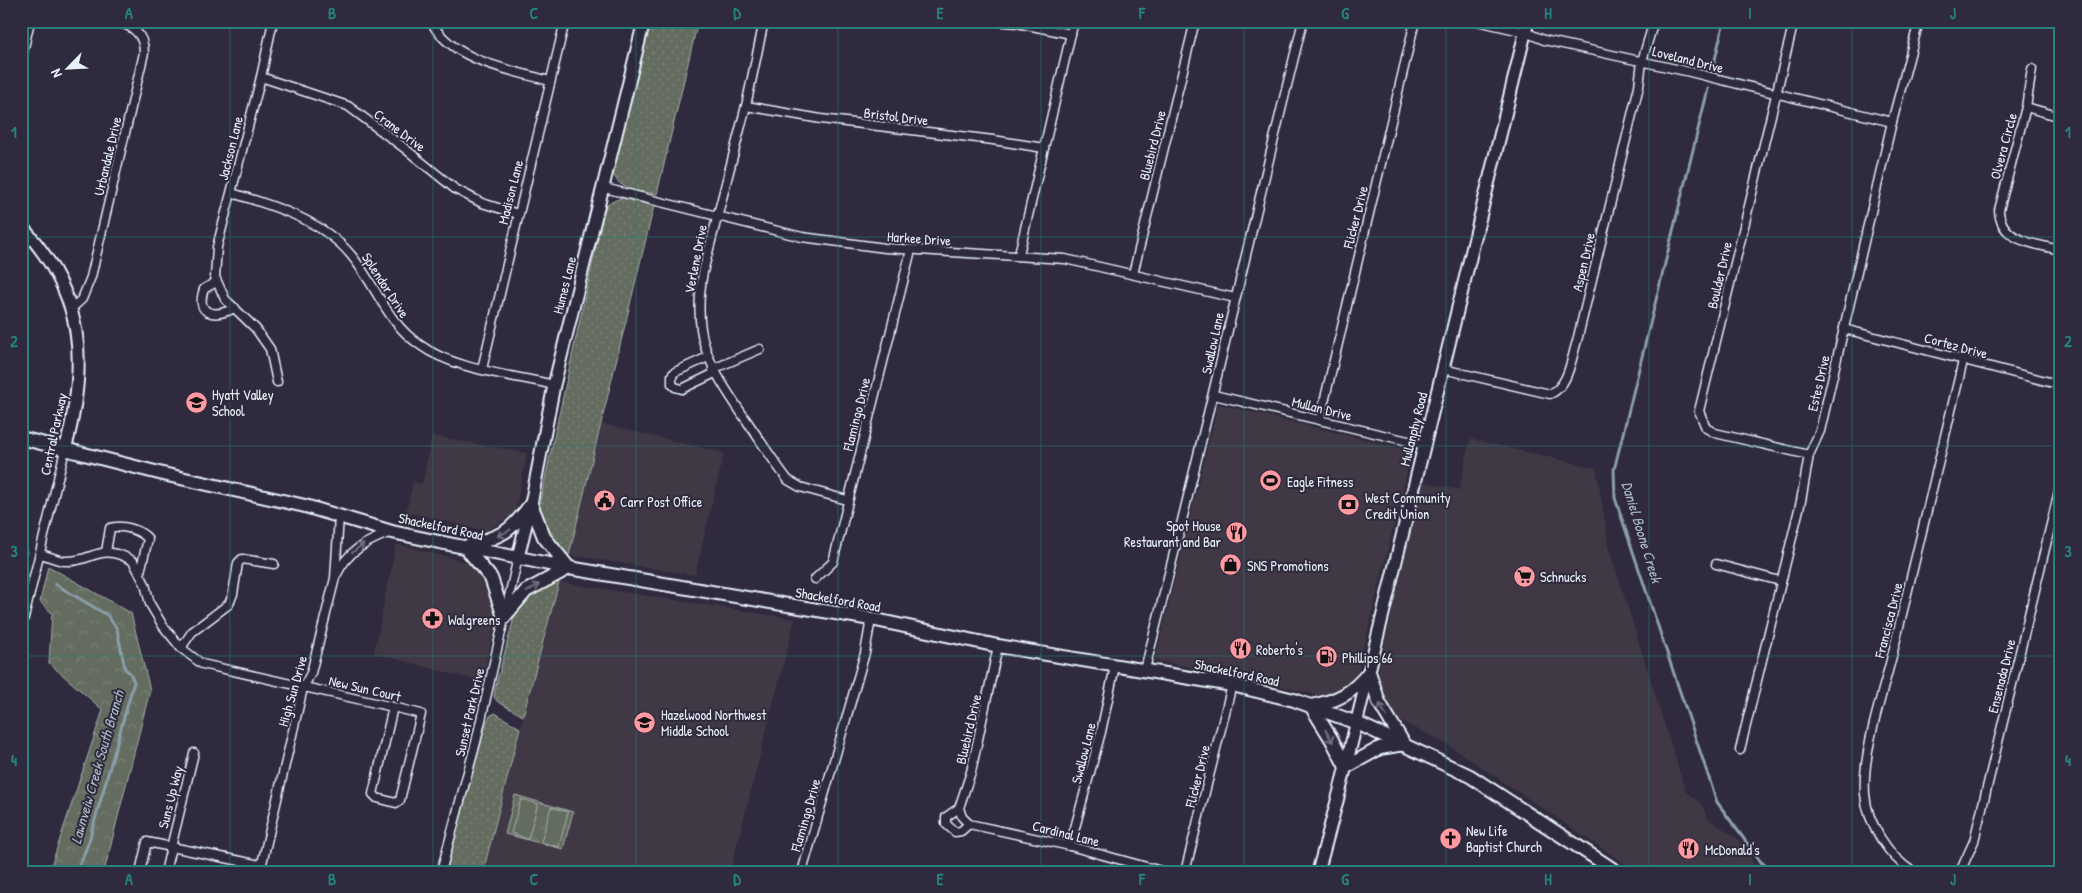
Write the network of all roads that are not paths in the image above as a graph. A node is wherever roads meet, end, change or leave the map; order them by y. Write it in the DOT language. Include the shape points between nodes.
graph roads {
  1 [pos="30,21"];
  2 [pos="113,21"];
  3 [pos="273,21"];
  4 [pos="431,21"];
  5 [pos="565,21"];
  6 [pos="644,21"];
  7 [pos="764,21"];
  8 [pos="993,21"];
  9 [pos="1074,21"];
  10 [pos="1195,21"];
  11 [pos="1303,21"];
  12 [pos="1415,21"];
  13 [pos="1477,21"];
  14 [pos="1654,21"];
  15 [pos="1794,21"];
  16 [pos="1919,21"];
  17 [pos="1527,27"];
  18 [pos="1071,34"];
  19 [pos="21,61"];
  20 [pos="1642,61"];
  21 [pos="2032,69"];
  22 [pos="261,77"];
  23 [pos="550,81"];
  24 [pos="1776,94"];
  25 [pos="746,106"];
  26 [pos="2026,107"];
  27 [pos="2061,117"];
  28 [pos="1892,122"];
  29 [pos="1044,148"];
  30 [pos="604,188"];
  31 [pos="232,193"];
  32 [pos="518,214"];
  33 [pos="716,217"];
  34 [pos="21,226"];
  35 [pos="911,250"];
  36 [pos="2061,250"];
  37 [pos="1019,254"];
  38 [pos="1133,274"];
  39 [pos="216,282"];
  40 [pos="1234,298"];
  41 [pos="235,308"];
  42 [pos="71,309"];
  43 [pos="1844,329"];
  44 [pos="760,349"];
  45 [pos="708,357"];
  46 [pos="1963,361"];
  47 [pos="482,368"];
  48 [pos="1443,369"];
  49 [pos="714,371"];
  50 [pos="277,382"];
  51 [pos="554,384"];
  52 [pos="2061,385"];
  53 [pos="1214,395"];
  54 [pos="1320,419"];
  55 [pos="21,438"];
  56 [pos="1425,444"];
  57 [pos="65,450"];
  58 [pos="1810,455"];
  59 [pos="2061,484"];
  60 [pos="847,500"];
  61 [pos="531,504"];
  62 [pos="339,516"];
  63 [pos="392,532"];
  64 [pos="465,547"];
  65 [pos="106,552"];
  66 [pos="41,554"];
  67 [pos="518,557"];
  68 [pos="274,564"];
  69 [pos="1716,564"];
  70 [pos="569,568"];
  71 [pos="140,572"];
  72 [pos="335,578"];
  73 [pos="815,579"];
  74 [pos="1780,581"];
  75 [pos="504,617"];
  76 [pos="871,619"];
  77 [pos="21,630"];
  78 [pos="998,646"];
  79 [pos="181,648"];
  80 [pos="1115,666"];
  81 [pos="1145,669"];
  82 [pos="1369,672"];
  83 [pos="1232,685"];
  84 [pos="303,688"];
  85 [pos="1311,706"];
  86 [pos="393,707"];
  87 [pos="1357,723"];
  88 [pos="1404,744"];
  89 [pos="1740,750"];
  90 [pos="194,753"];
  91 [pos="1346,767"];
  92 [pos="959,808"];
  93 [pos="969,824"];
  94 [pos="1070,846"];
  95 [pos="171,847"];
  96 [pos="260,868"];
  97 [pos="140,872"];
  98 [pos="164,872"];
  99 [pos="441,872"];
  100 [pos="802,872"];
  101 [pos="1165,872"];
  102 [pos="1185,872"];
  103 [pos="1318,872"];
  104 [pos="1617,872"];
  105 [pos="1913,872"];
  106 [pos="1960,872"];
  1 -- 19 [label="street"];
  2 -- 42 [label="street, Urbandale Drive" via="134,28 144,43 144,53 90,277 82,299"];
  3 -- 22 [label="street, Jackson Lane"];
  4 -- 23 [label="street" via="444,37 471,58"];
  5 -- 23 [label="street, Madison Lane"];
  6 -- 30 [label="street, Humes Lane"];
  7 -- 25 [label="street, Verlene Drive"];
  8 -- 18 [label="street"];
  9 -- 18 [label="street"];
  10 -- 38 [label="street, Bluebird Drive"];
  11 -- 40 [label="street, Swallow Lane"];
  12 -- 54 [label="street, Flicker Drive"];
  13 -- 17 [label="street, Loveland Drive"];
  14 -- 20 [label="street, Aspen Drive"];
  15 -- 24 [label="street, Boulder Drive"];
  16 -- 28 [label="street, Estes Drive"];
  17 -- 20 [label="street, Loveland Drive" via="1544,40"];
  17 -- 48 [label="street, Mullanphy Road"];
  18 -- 29 [label="street"];
  20 -- 24 [label="street, Loveland Drive"];
  20 -- 48 [label="street, Aspen Drive" via="1639,86 1564,382 1558,391 1550,394"];
  21 -- 26 [label="street, Olvera Circle"];
  22 -- 31 [label="street, Jackson Lane"];
  22 -- 32 [label="street, Crane Drive" via="348,106 455,189"];
  23 -- 32 [label="street, Madison Lane"];
  24 -- 28 [label="street, Loveland Drive"];
  24 -- 58 [label="street, Boulder Drive" via="1699,411 1706,428 1715,433"];
  25 -- 29 [label="street, Bristol Drive"];
  25 -- 33 [label="street, Verlene Drive"];
  26 -- 27 [label="street"];
  26 -- 36 [label="street, Olvera Circle" via="1999,219 2017,239"];
  28 -- 43 [label="street, Estes Drive"];
  29 -- 37 [label="street"];
  30 -- 33 [label="street, Harkee Drive"];
  30 -- 51 [label="street, Humes Lane"];
  31 -- 39 [label="street, Jackson Lane" via="217,247"];
  31 -- 47 [label="street, Splendor Drive" via="277,207 318,227 351,255 403,333 440,358"];
  32 -- 47 [label="street, Madison Lane"];
  33 -- 35 [label="street, Harkee Drive" via="829,242"];
  33 -- 45 [label="street, Verlene Drive" via="699,293 700,326"];
  34 -- 42 [label="street, Central Parkway" via="55,272"];
  35 -- 37 [label="street, Harkee Drive"];
  35 -- 60 [label="street, Flamingo Drive"];
  37 -- 38 [label="street, Harkee Drive" via="1065,259"];
  38 -- 40 [label="street, Harkee Drive"];
  39 -- 41 [label="street" via="225,299"];
  39 -- 41 [label="street" via="204,289 202,308 218,314"];
  40 -- 53 [label="street, Swallow Lane"];
  41 -- 50 [label="street" via="256,328 270,349"];
  42 -- 57 [label="street, Central Parkway" via="78,336 80,372 75,412"];
  43 -- 46 [label="street, Cortez Drive"];
  43 -- 58 [label="street, Estes Drive" via="1820,431"];
  44 -- 49 [label="street"];
  45 -- 49 [label="street, Verlene Drive"];
  45 -- 49 [label="street" via="675,372 672,384 682,389"];
  46 -- 52 [label="street, Cortez Drive"];
  46 -- 105 [label="street, Francisca Drive" via="1880,697 1864,778 1865,795 1875,828 1895,857"];
  47 -- 51 [label="street, Splendor Drive"];
  48 -- 56 [label="street, Mullanphy Road"];
  49 -- 60 [label="street, Verlene Drive" via="788,480"];
  51 -- 61 [label="street, Humes Lane"];
  53 -- 54 [label="street, Mullan Drive"];
  53 -- 81 [label="street, Swallow Lane"];
  54 -- 56 [label="street, Mullan Drive"];
  55 -- 57 [label="main road, Shackelford Road"];
  56 -- 82 [label="street, Mullanphy Road"];
  57 -- 62 [label="main road, Shackelford Road"];
  57 -- 66 [label="street, Central Parkway"];
  58 -- 74 [label="street, Estes Drive"];
  59 -- 106 [label="street, Ensenada Drive" via="1974,840"];
  60 -- 73 [label="street, Flamingo Drive" via="833,562"];
  61 -- 64 [label="main road, one-way" via="511,530"];
  61 -- 67 [label="street, Humes Lane"];
  61 -- 70 [label="main road" via="544,537"];
  62 -- 63 [label="main road, Shackelford Road"];
  62 -- 72 [label="street, High Sun Drive"];
  63 -- 64 [label="main road, Shackelford Road"];
  72 -- 63 [label="street, one-way" via="341,564 356,549"];
  64 -- 67 [label="main road, Shackelford Road"];
  64 -- 75 [label="main road" via="491,578"];
  65 -- 66 [label="street" via="63,561"];
  65 -- 71 [label="street" via="123,555 133,561"];
  65 -- 71 [label="street" via="110,528 116,526 143,532 148,539"];
  66 -- 77 [label="street, Central Parkway"];
  67 -- 70 [label="main road, Shackelford Road"];
  67 -- 75 [label="street, Sunset Park Drive"];
  68 -- 79 [label="street" via="242,559 238,563 229,604 192,632"];
  69 -- 74 [label="street"];
  75 -- 70 [label="main road, one-way" via="526,591"];
  70 -- 76 [label="main road, Shackelford Road"];
  71 -- 79 [label="street, New Sun Court" via="150,604"];
  72 -- 84 [label="street, High Sun Drive" via="311,673"];
  74 -- 89 [label="street, Estes Drive"];
  75 -- 99 [label="street, Sunset Park Drive" via="476,742"];
  76 -- 78 [label="main road, Shackelford Road"];
  76 -- 100 [label="street, Flamingo Drive" via="865,653"];
  78 -- 80 [label="main road, Shackelford Road"];
  78 -- 92 [label="street, Bluebird Drive" via="971,772"];
  79 -- 84 [label="street, New Sun Court" via="202,664"];
  80 -- 81 [label="main road, Shackelford Road"];
  80 -- 94 [label="street, Swallow Lane"];
  81 -- 83 [label="main road, Shackelford Road"];
  82 -- 85 [label="main road" via="1346,696"];
  82 -- 87 [label="street, Mullanphy Road"];
  88 -- 82 [label="main road, one-way" via="1379,702"];
  83 -- 85 [label="main road, Shackelford Road"];
  83 -- 102 [label="street, Flicker Drive"];
  84 -- 86 [label="street, New Sun Court"];
  84 -- 96 [label="street, High Sun Drive"];
  85 -- 87 [label="main road, Shackelford Road"];
  85 -- 91 [label="main road, one-way"];
  86 -- 86 [label="street, New Sun Court" via="421,714 400,800 396,803 373,794"];
  87 -- 88 [label="main road, Shackelford Road"];
  87 -- 91 [label="street, Mullanphy Road"];
  88 -- 91 [label="main road" via="1380,748"];
  88 -- 104 [label="main road, Shackelford Road" via="1470,776"];
  90 -- 95 [label="street, Suns Up Way"];
  91 -- 103 [label="street, Mullanphy Road"];
  92 -- 93 [label="street"];
  92 -- 93 [label="street, Bluebird Drive" via="946,817 946,824 955,832"];
  93 -- 94 [label="street, Cardinal Lane"];
  94 -- 101 [label="street, Cardinal Lane"];
  95 -- 96 [label="street, Suns Up Way"];
  95 -- 97 [label="street, Suns Up Way" via="147,842"];
  95 -- 98 [label="street, Suns Up Way"];
}
